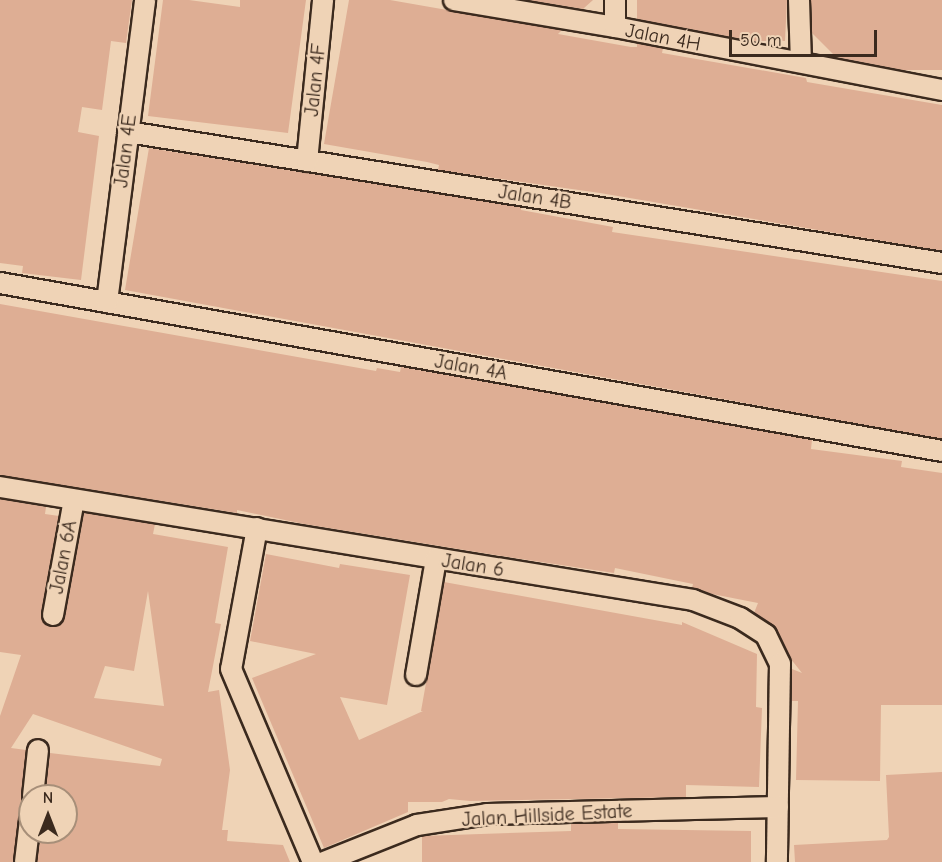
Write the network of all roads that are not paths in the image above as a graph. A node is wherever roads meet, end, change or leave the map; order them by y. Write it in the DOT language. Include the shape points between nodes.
graph roads {
  1 [pos="144,0"];
  2 [pos="323,0"];
  3 [pos="454,0"];
  4 [pos="615,0"];
  5 [pos="799,0"];
  6 [pos="615,27"];
  7 [pos="801,62"];
  8 [pos="942,90"];
  9 [pos="128,132"];
  10 [pos="307,161"];
  11 [pos="942,263"];
  12 [pos="0,283"];
  13 [pos="107,302"];
  14 [pos="942,451"];
  15 [pos="0,487"];
  16 [pos="74,500"];
  17 [pos="257,528"];
  18 [pos="436,559"];
  19 [pos="52,615"];
  20 [pos="417,675"];
  21 [pos="38,750"];
  22 [pos="34,784"];
  23 [pos="778,807"];
  24 [pos="27,844"];
  25 [pos="25,862"];
  26 [pos="312,862"];
  27 [pos="324,862"];
  28 [pos="777,862"];
  1 -- 9 [label="street, Jalan 4E"];
  2 -- 10 [label="street, Jalan 4F"];
  3 -- 6 [label="street, Jalan 4H"];
  4 -- 6 [label="street"];
  5 -- 7 [label="street"];
  6 -- 7 [label="street, Jalan 4H"];
  7 -- 8 [label="street, Jalan 4H"];
  9 -- 10 [label="street, Jalan 4B"];
  9 -- 13 [label="street, Jalan 4E"];
  10 -- 11 [label="street, Jalan 4B"];
  12 -- 13 [label="street, Jalan 4A"];
  13 -- 14 [label="street, Jalan 4A"];
  15 -- 16 [label="street, Jalan 6"];
  16 -- 17 [label="street, Jalan 6"];
  16 -- 19 [label="street, Jalan 6A"];
  17 -- 18 [label="street, Jalan 6"];
  17 -- 26 [label="street" via="231,669"];
  18 -- 20 [label="street"];
  18 -- 23 [label="street, Jalan 6" via="693,600 740,618 766,635 780,664"];
  21 -- 22 [label="street"];
  23 -- 27 [label="street, Jalan Hillside Estate" via="487,814 417,825"];
  23 -- 28 [label="street, Jalan 6"];
  24 -- 25 [label="street"];
}
